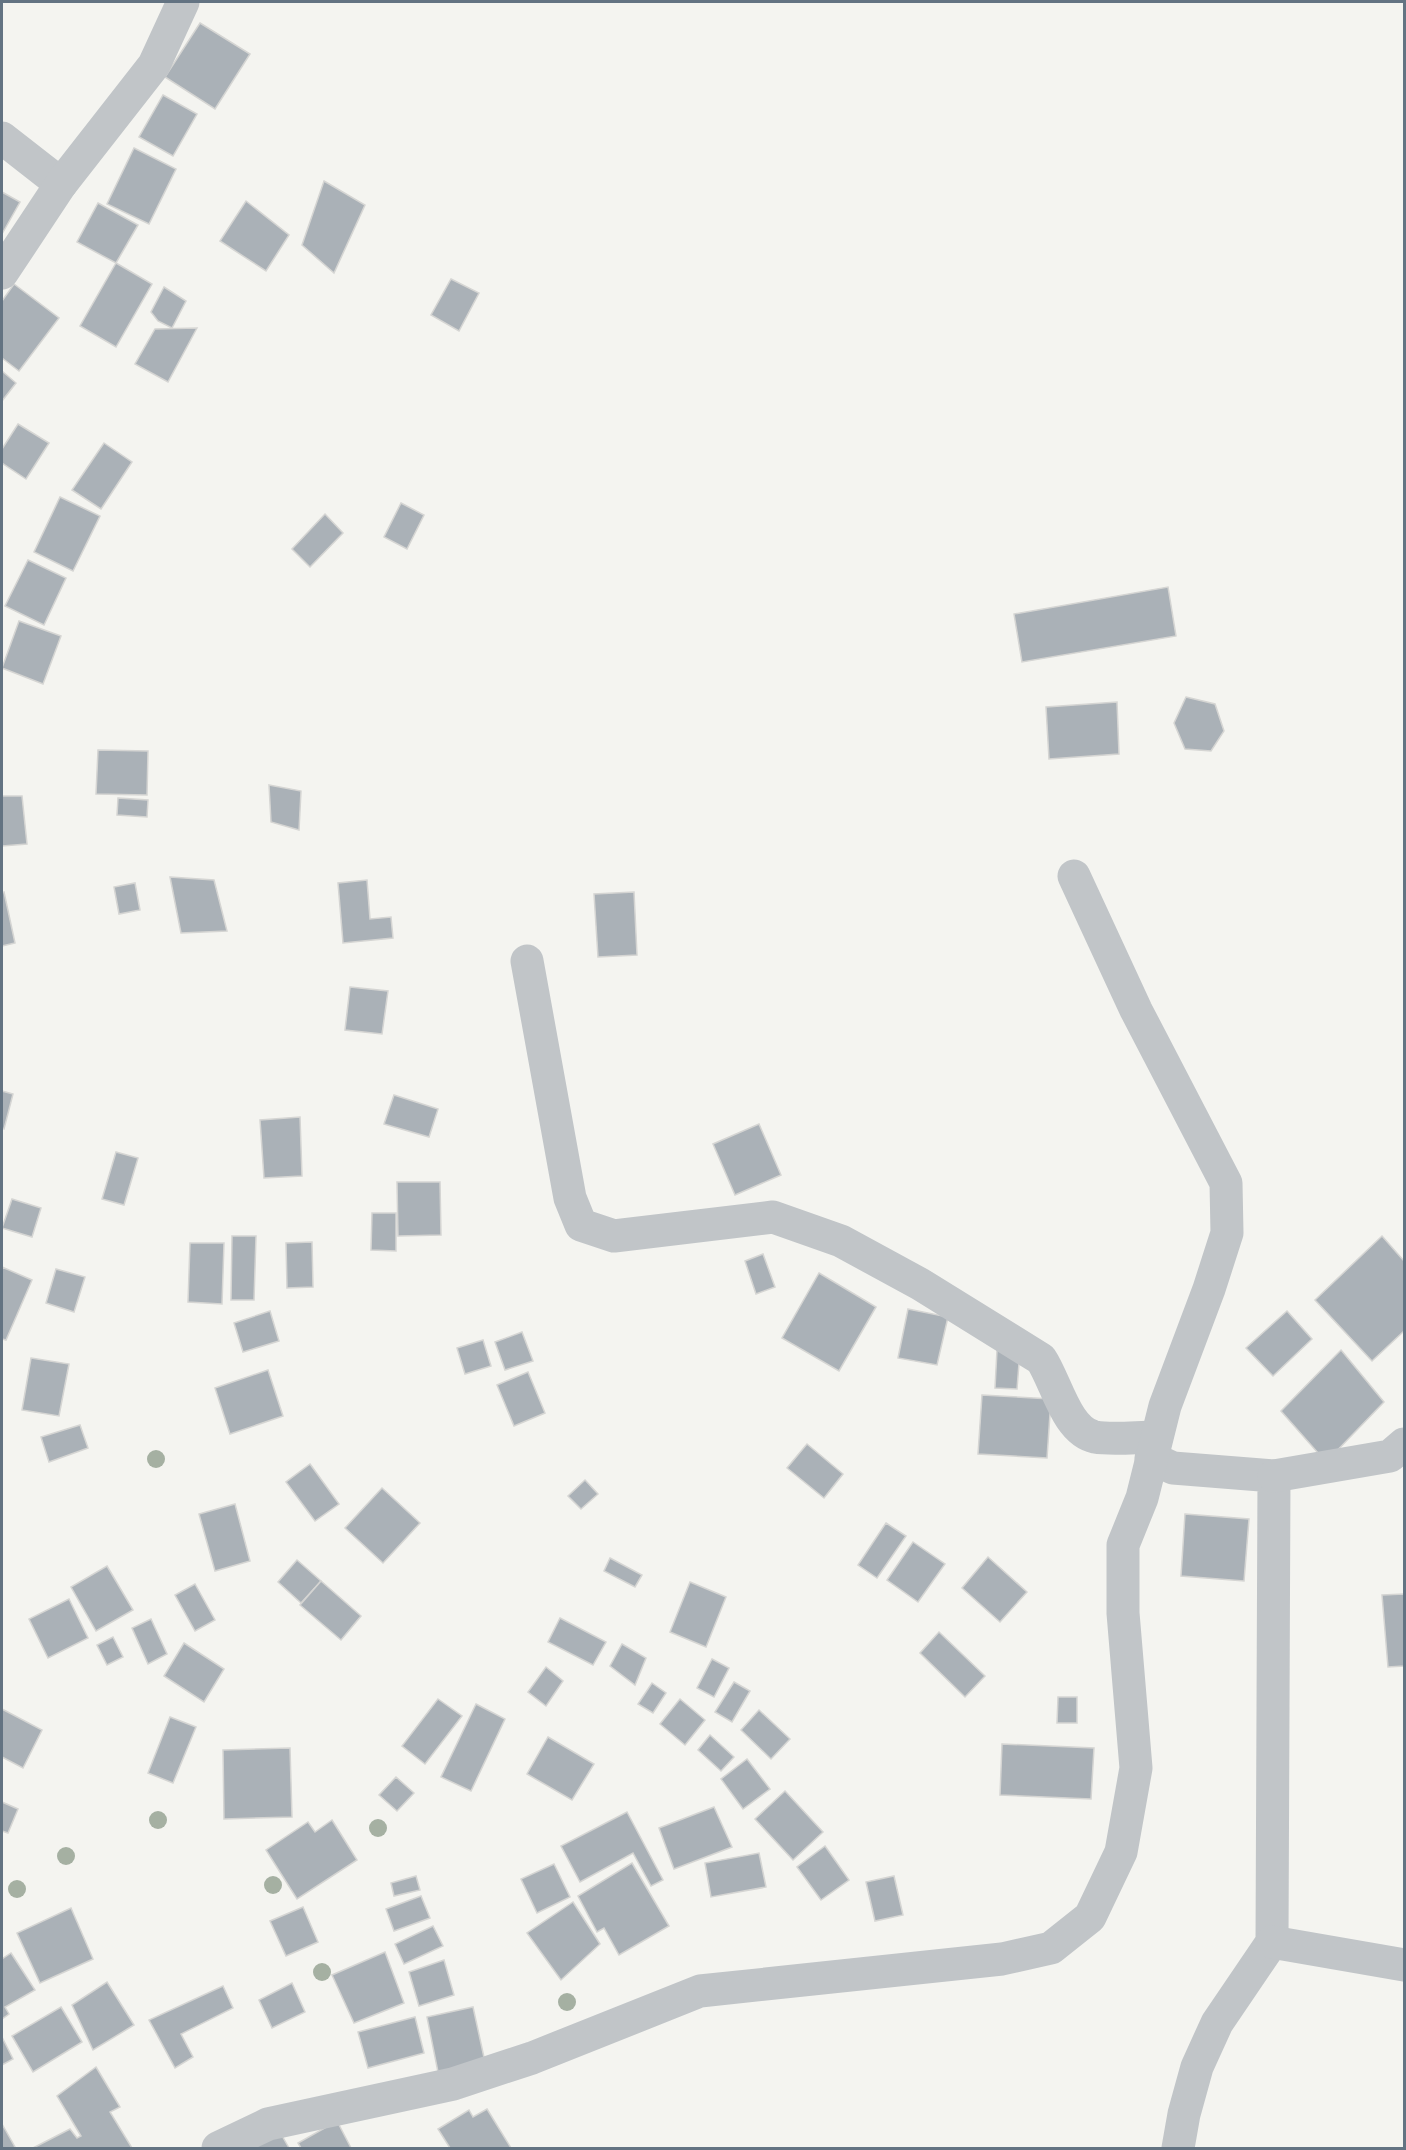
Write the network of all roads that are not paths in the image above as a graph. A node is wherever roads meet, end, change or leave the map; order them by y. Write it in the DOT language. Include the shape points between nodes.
graph roads {
  1 [pos="183,2"];
  2 [pos="2,138"];
  3 [pos="61,184"];
  4 [pos="2,273"];
  5 [pos="1074,876"];
  6 [pos="527,961"];
  7 [pos="1153,1448"];
  8 [pos="1400,1452"];
  9 [pos="1274,1476"];
  10 [pos="1272,1942"];
  11 [pos="1404,1965"];
  12 [pos="218,2148"];
  13 [pos="1178,2148"];
  1 -- 3 [label="street" via="154,65"];
  2 -- 3 [label="street"];
  3 -- 4 [label="street"];
  5 -- 7 [label="street" via="1136,1010 1226,1183 1227,1233"];
  6 -- 7 [label="street" via="570,1198 581,1225 614,1236 773,1217 840,1241 920,1284 1041,1359 1072,1422 1082,1432"];
  7 -- 9 [label="street" via="1173,1468"];
  7 -- 12 [label="street" via="1142,1498 1123,1545 1123,1613 1136,1768 1121,1852 1090,1917 1050,1948 1002,1959 700,1991 532,2058 453,2084 268,2124"];
  8 -- 9 [label="street"];
  9 -- 10 [label="street"];
  10 -- 11 [label="street"];
  10 -- 13 [label="street" via="1217,2023 1197,2067"];
}
